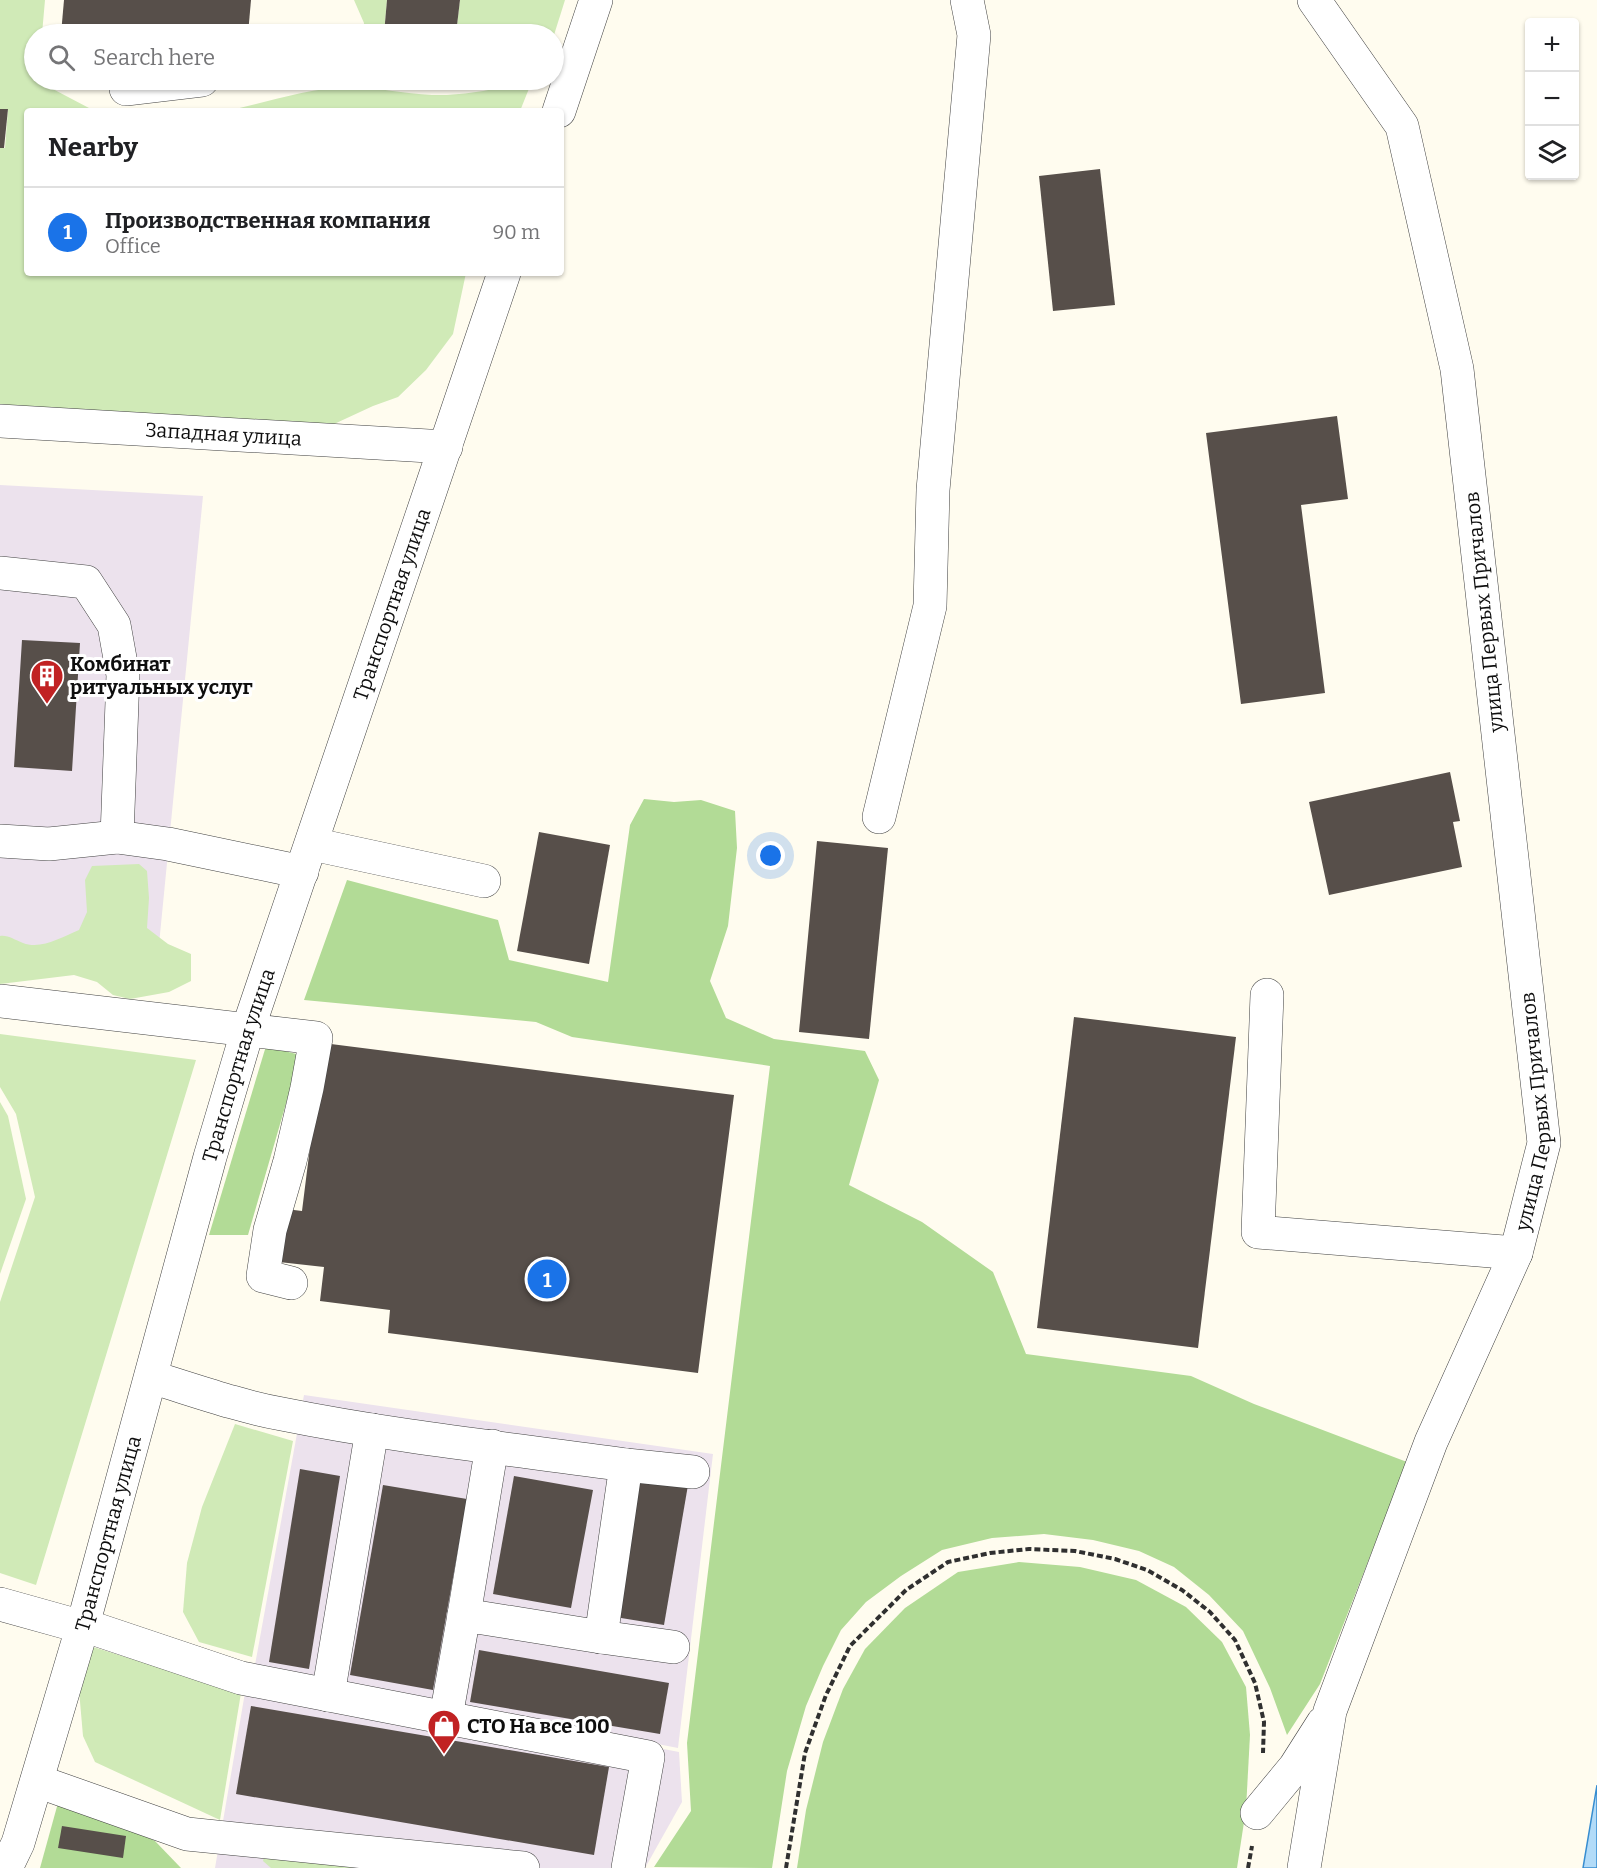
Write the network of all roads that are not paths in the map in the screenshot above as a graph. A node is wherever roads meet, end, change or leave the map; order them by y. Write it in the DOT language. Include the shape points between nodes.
graph roads {
  1 [pos="596,0"];
  2 [pos="967,0"];
  3 [pos="1314,0"];
  4 [pos="565,60"];
  5 [pos="561,90"];
  6 [pos="559,108"];
  7 [pos="503,276"];
  8 [pos="0,421"];
  9 [pos="446,447"];
  10 [pos="0,573"];
  11 [pos="879,817"];
  12 [pos="117,837"];
  13 [pos="0,841"];
  14 [pos="307,858"];
  15 [pos="483,881"];
  16 [pos="1267,996"];
  17 [pos="0,1001"];
  18 [pos="248,1029"];
  19 [pos="1516,1253"];
  20 [pos="291,1283"];
  21 [pos="151,1377"];
  22 [pos="372,1430"];
  23 [pos="492,1446"];
  24 [pos="626,1465"];
  25 [pos="693,1472"];
  26 [pos="0,1604"];
  27 [pos="464,1615"];
  28 [pos="82,1625"];
  29 [pos="601,1637"];
  30 [pos="673,1647"];
  31 [pos="328,1695"];
  32 [pos="1330,1711"];
  33 [pos="446,1717"];
  34 [pos="37,1781"];
  35 [pos="1257,1813"];
  36 [pos="6,1868"];
  37 [pos="523,1868"];
  38 [pos="627,1868"];
  39 [pos="1304,1868"];
  1 -- 4 [label="street"];
  2 -- 11 [label="street" via="974,35 933,490 930,606"];
  3 -- 19 [label="street, улица Первых Причалов" via="1402,126 1457,369 1544,1143"];
  5 -- 6 [label="street"];
  7 -- 9 [label="street, Транспортная улица"];
  8 -- 9 [label="street, Западная улица"];
  9 -- 14 [label="street, Транспортная улица"];
  10 -- 12 [label="street" via="86,582 114,625 123,675"];
  12 -- 13 [label="street" via="49,844"];
  12 -- 14 [label="street"];
  14 -- 15 [label="street"];
  14 -- 18 [label="street, Транспортная улица"];
  16 -- 19 [label="street" via="1258,1232"];
  17 -- 18 [label="street"];
  18 -- 20 [label="street" via="316,1038 291,1161 270,1230 263,1276"];
  18 -- 21 [label="street, Транспортная улица"];
  19 -- 32 [label="street, улица Первых Причалов" via="1431,1442"];
  21 -- 22 [label="street" via="281,1414"];
  21 -- 28 [label="street, Транспортная улица"];
  22 -- 23 [label="street"];
  22 -- 31 [label="street"];
  23 -- 24 [label="street"];
  23 -- 27 [label="street"];
  24 -- 25 [label="street"];
  24 -- 29 [label="street"];
  26 -- 28 [label="street"];
  27 -- 29 [label="street"];
  27 -- 33 [label="street"];
  28 -- 31 [label="street" via="241,1678"];
  28 -- 34 [label="street, Транспортная улица"];
  29 -- 30 [label="street"];
  31 -- 33 [label="street"];
  32 -- 35 [label="street" via="1295,1767"];
  32 -- 39 [label="street"];
  33 -- 38 [label="street" via="648,1757"];
  34 -- 36 [label="street, Транспортная улица"];
  34 -- 37 [label="street" via="187,1834"];
}
